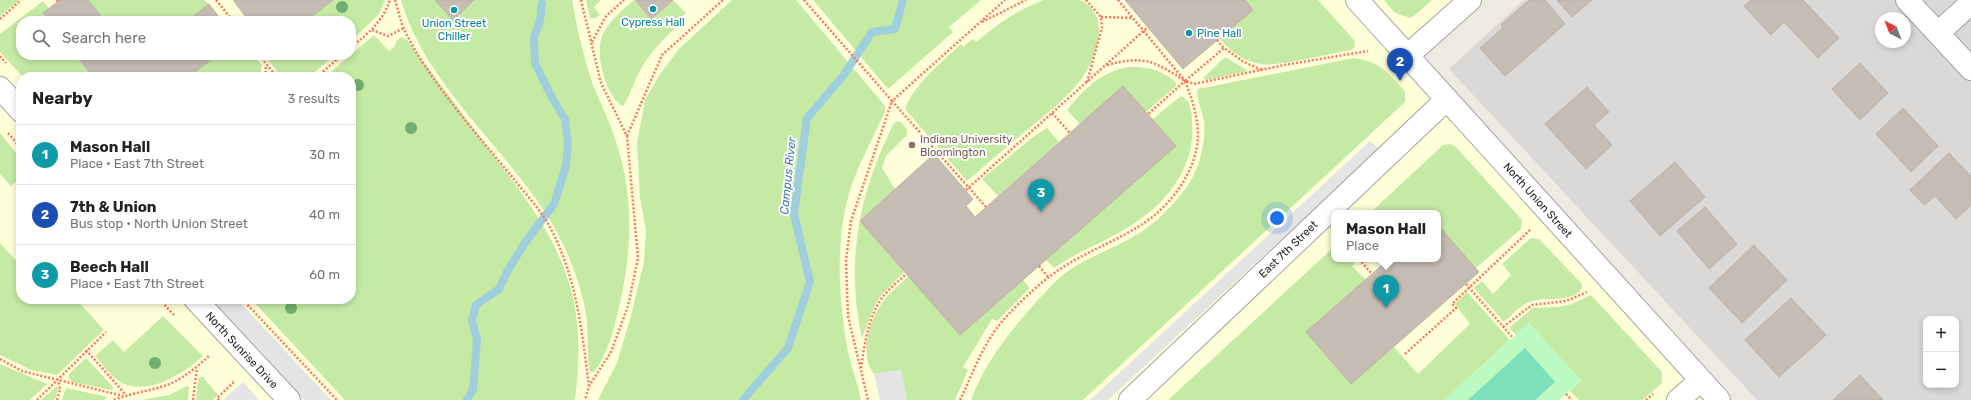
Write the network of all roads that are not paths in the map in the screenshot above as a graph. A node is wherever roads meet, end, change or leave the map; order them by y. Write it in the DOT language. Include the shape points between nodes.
graph roads {
  1 [pos="1357,0"];
  2 [pos="1470,0"];
  3 [pos="1907,0"];
  4 [pos="1971,3"];
  5 [pos="1938,33"];
  6 [pos="1407,56"];
  7 [pos="1971,69"];
  8 [pos="0,88"];
  9 [pos="1447,99"];
  10 [pos="16,106"];
  11 [pos="200,304"];
  12 [pos="1701,380"];
  13 [pos="289,400"];
  14 [pos="1130,400"];
  15 [pos="1678,400"];
  16 [pos="1719,400"];
  1 -- 6 [label="street, North Union Street"];
  2 -- 6 [label="street"];
  3 -- 5 [label="street"];
  4 -- 5 [label="street"];
  5 -- 7 [label="street"];
  6 -- 9 [label="street, North Union Street"];
  8 -- 10 [label="street"];
  9 -- 12 [label="street, North Union Street"];
  9 -- 14 [label="street, East 7th Street"];
  11 -- 13 [label="street, North Sunrise Drive"];
  12 -- 15 [label="street"];
  12 -- 16 [label="street, North Union Street"];
}
